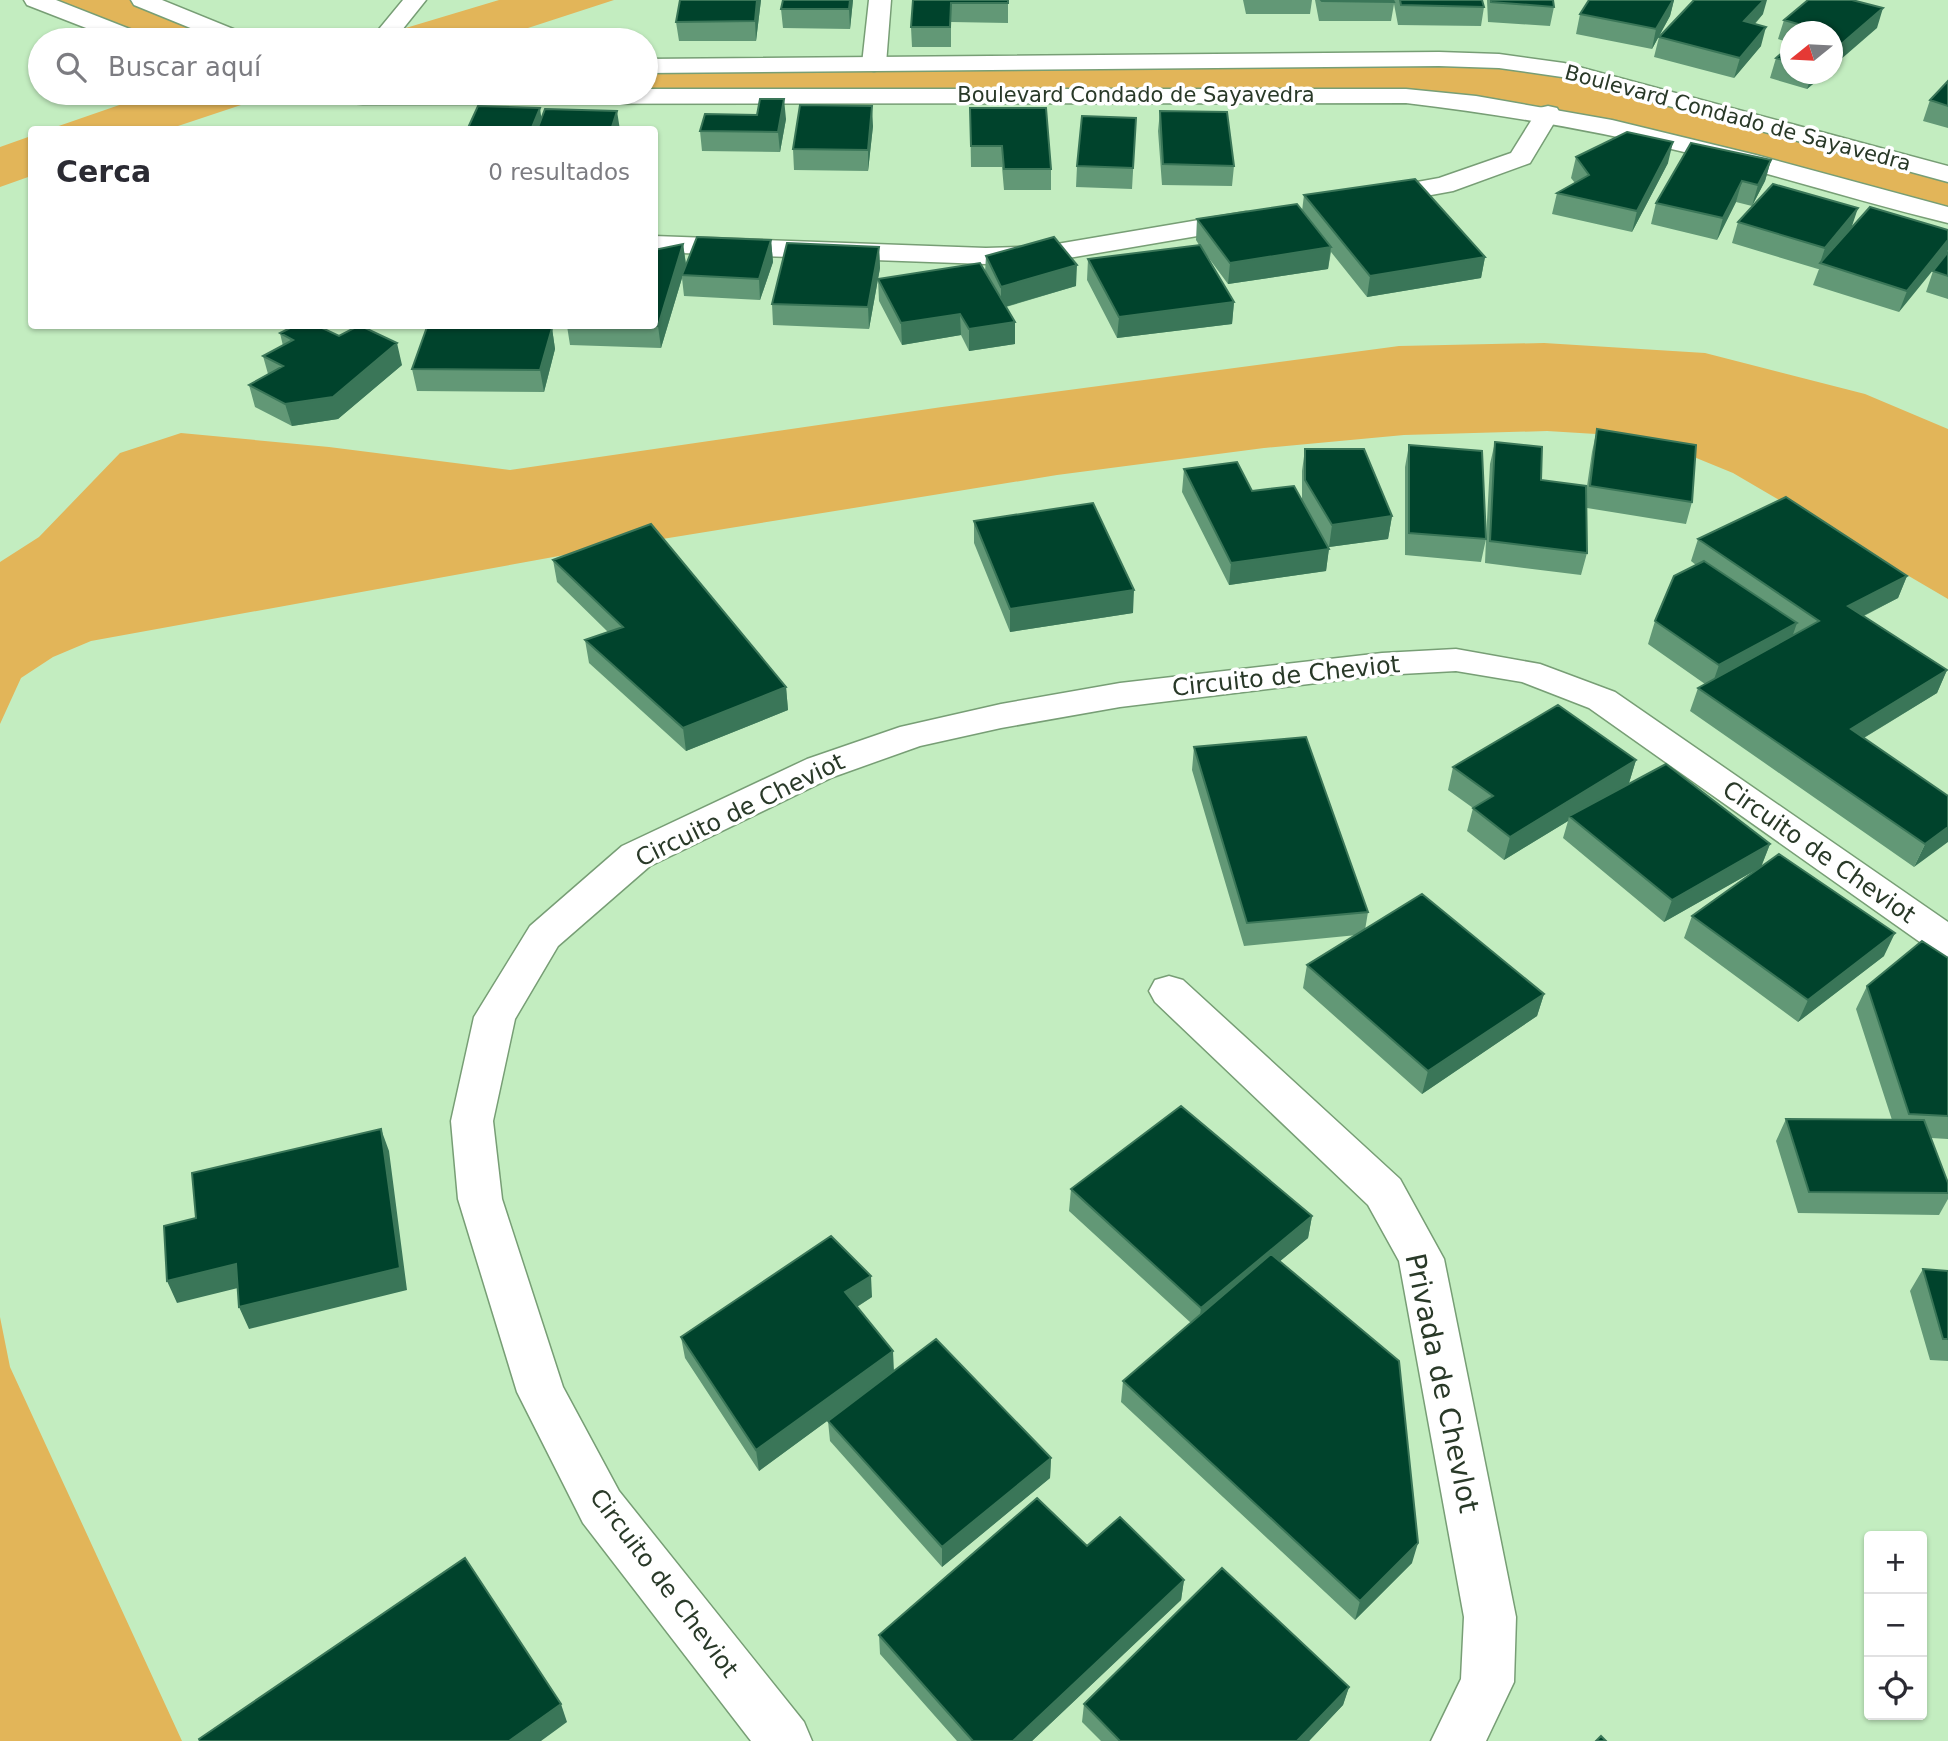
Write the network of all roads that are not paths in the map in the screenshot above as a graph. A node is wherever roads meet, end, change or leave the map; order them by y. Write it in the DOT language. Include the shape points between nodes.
graph roads {
  1 [pos="35,0"];
  2 [pos="142,0"];
  3 [pos="415,0"];
  4 [pos="880,0"];
  5 [pos="106,28"];
  6 [pos="211,28"];
  7 [pos="392,28"];
  8 [pos="874,64"];
  9 [pos="658,66"];
  10 [pos="658,94"];
  11 [pos="1548,113"];
  12 [pos="1948,174"];
  13 [pos="1348,202"];
  14 [pos="1948,215"];
  15 [pos="1266,217"];
  16 [pos="658,244"];
  17 [pos="1948,942"];
  18 [pos="1168,991"];
  19 [pos="785,1741"];
  20 [pos="1458,1741"];
  1 -- 5 [label="street"];
  2 -- 6 [label="street"];
  3 -- 7 [label="street"];
  4 -- 8 [label="street"];
  8 -- 9 [label="street, Boulevard Condado de Sayavedra"];
  8 -- 12 [label="street, Boulevard Condado de Sayavedra" via="1499,61 1623,84"];
  10 -- 11 [label="street, Boulevard Condado de Sayavedra" via="1337,94 1473,102"];
  11 -- 13 [label="street" via="1521,158 1444,185"];
  11 -- 14 [label="street, Boulevard Condado de Sayavedra" via="1676,141"];
  15 -- 16 [label="street" via="1033,255"];
  17 -- 19 [label="street, Circuito de Cheviot" via="1602,700 1528,672 1456,660 1382,664 1120,695 913,736 820,768 636,856 544,936 495,1017 472,1121 480,1199 541,1392 601,1507"];
  18 -- 20 [label="street, Privada de Chevlot" via="1384,1192 1421,1259 1490,1617 1488,1682"];
}
